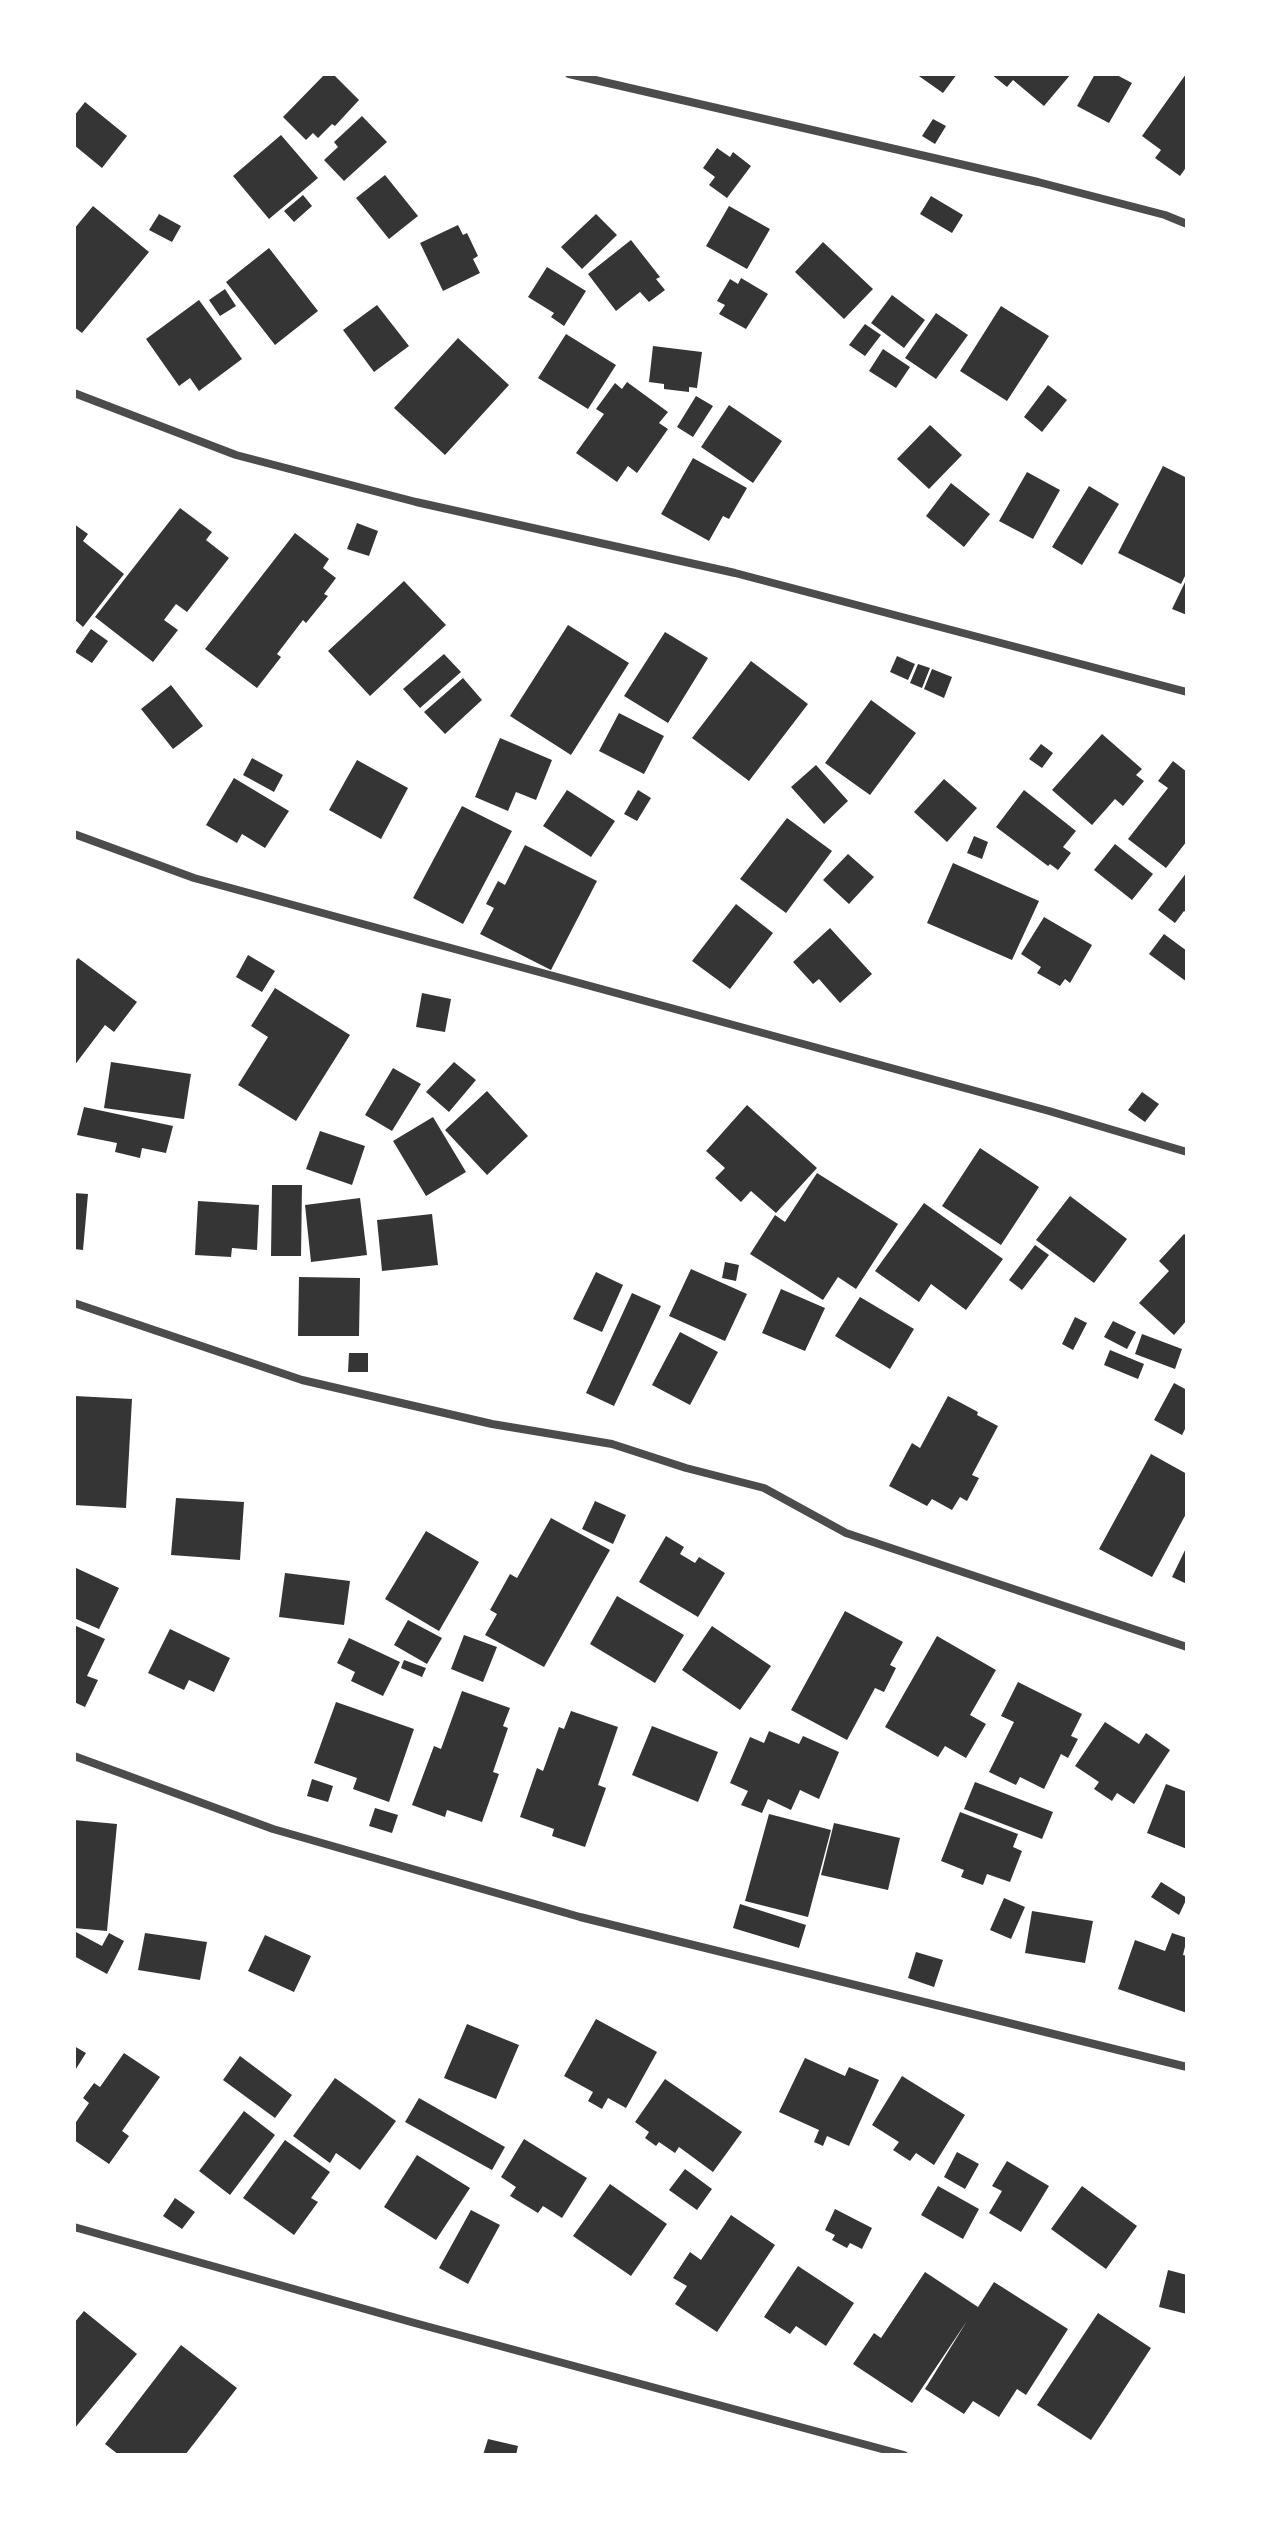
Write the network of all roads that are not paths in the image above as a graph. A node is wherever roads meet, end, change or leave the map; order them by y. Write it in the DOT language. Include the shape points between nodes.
graph roads {
  1 [pos="569,74"];
  2 [pos="1187,224"];
  3 [pos="74,393"];
  4 [pos="1187,692"];
  5 [pos="74,834"];
  6 [pos="1187,1152"];
  7 [pos="74,1303"];
  8 [pos="1187,1647"];
  9 [pos="74,1756"];
  10 [pos="1187,2067"];
  11 [pos="74,2227"];
  12 [pos="904,2455"];
  1 -- 2 [label="street" via="1038,182"];
  3 -- 4 [label="street" via="236,455 416,502 735,573"];
  5 -- 6 [label="street" via="194,878"];
  7 -- 8 [label="street" via="302,1380 492,1424 612,1444 764,1488 846,1533"];
  9 -- 10 [label="street" via="273,1829 565,1913"];
  11 -- 12 [label="street"];
}
